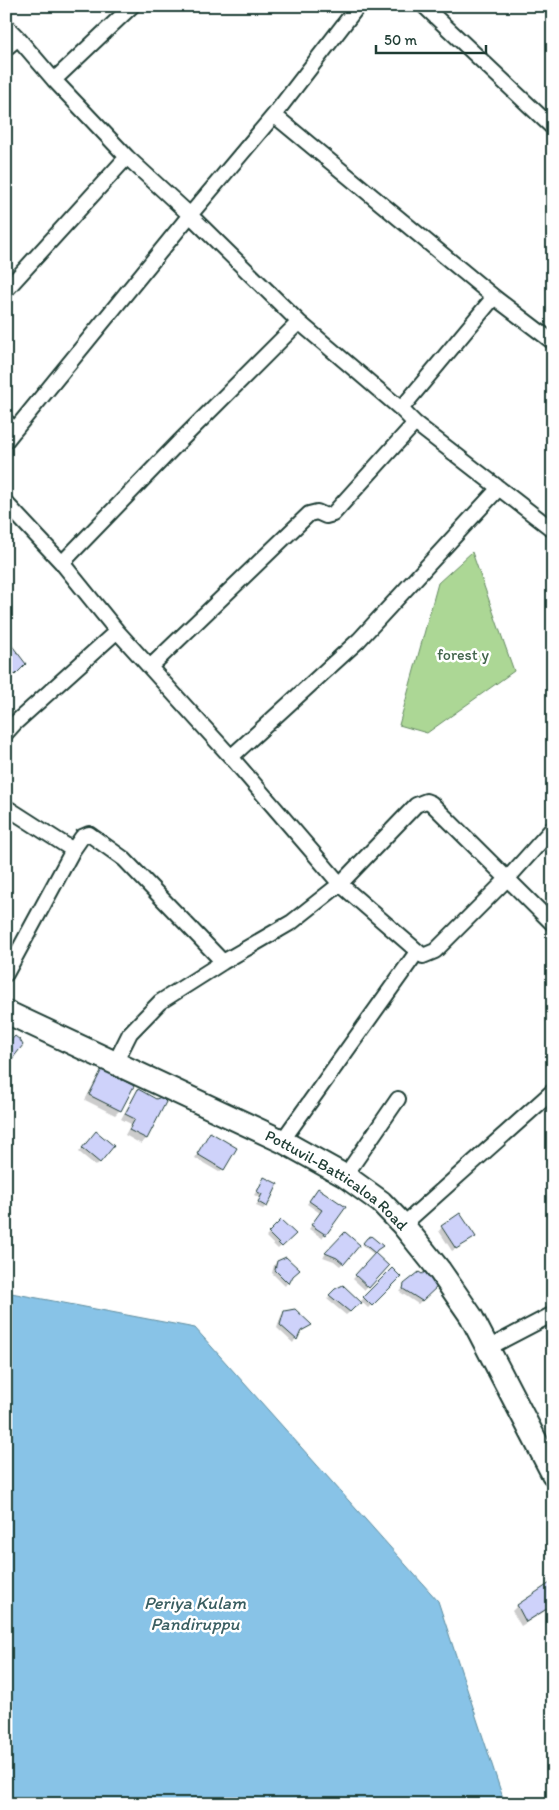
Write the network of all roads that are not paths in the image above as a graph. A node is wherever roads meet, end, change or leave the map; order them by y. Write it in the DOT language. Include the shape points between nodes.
graph roads {
  1 [pos="132,6"];
  2 [pos="358,6"];
  3 [pos="424,6"];
  4 [pos="6,26"];
  5 [pos="18,38"];
  6 [pos="6,48"];
  7 [pos="54,80"];
  8 [pos="274,115"];
  9 [pos="553,128"];
  10 [pos="127,157"];
  11 [pos="190,215"];
  12 [pos="6,290"];
  13 [pos="494,297"];
  14 [pos="299,322"];
  15 [pos="553,342"];
  16 [pos="401,408"];
  17 [pos="415,423"];
  18 [pos="9,431"];
  19 [pos="499,488"];
  20 [pos="6,502"];
  21 [pos="553,530"];
  22 [pos="62,563"];
  23 [pos="117,631"];
  24 [pos="150,667"];
  25 [pos="6,733"];
  26 [pos="231,756"];
  27 [pos="6,807"];
  28 [pos="553,828"];
  29 [pos="73,850"];
  30 [pos="508,878"];
  31 [pos="340,884"];
  32 [pos="553,924"];
  33 [pos="417,952"];
  34 [pos="222,962"];
  35 [pos="6,974"];
  36 [pos="6,1012"];
  37 [pos="115,1063"];
  38 [pos="553,1091"];
  39 [pos="398,1099"];
  40 [pos="282,1141"];
  41 [pos="345,1176"];
  42 [pos="403,1225"];
  43 [pos="553,1314"];
  44 [pos="488,1348"];
  45 [pos="553,1474"];
  1 -- 7 [label="street"];
  2 -- 8 [label="street"];
  3 -- 9 [label="street"];
  4 -- 5 [label="street"];
  5 -- 6 [label="street"];
  5 -- 7 [label="street"];
  7 -- 10 [label="street"];
  8 -- 11 [label="street"];
  8 -- 13 [label="street"];
  10 -- 11 [label="street"];
  10 -- 12 [label="street"];
  11 -- 14 [label="street"];
  11 -- 18 [label="street"];
  13 -- 15 [label="street"];
  13 -- 16 [label="street"];
  14 -- 16 [label="street"];
  14 -- 22 [label="street"];
  16 -- 17 [label="street"];
  17 -- 19 [label="street"];
  17 -- 24 [label="street" via="334,514 309,514"];
  19 -- 21 [label="street"];
  19 -- 26 [label="street" via="359,640"];
  20 -- 22 [label="street"];
  22 -- 23 [label="street"];
  23 -- 24 [label="street"];
  23 -- 25 [label="street"];
  24 -- 26 [label="street"];
  26 -- 31 [label="street"];
  27 -- 29 [label="street"];
  28 -- 30 [label="street"];
  29 -- 34 [label="street" via="82,837 90,834 124,859"];
  29 -- 35 [label="street"];
  30 -- 31 [label="street" via="431,802 426,801 416,805"];
  30 -- 32 [label="street"];
  30 -- 33 [label="street" via="435,951 423,956"];
  31 -- 33 [label="street"];
  31 -- 34 [label="street" via="292,922"];
  33 -- 40 [label="street"];
  34 -- 37 [label="street" via="160,1002 130,1033"];
  36 -- 37 [label="highway, Pottuvil-Batticaloa Road"];
  37 -- 40 [label="highway, Pottuvil-Batticaloa Road"];
  38 -- 42 [label="street"];
  39 -- 41 [label="street"];
  40 -- 41 [label="highway, Pottuvil-Batticaloa Road"];
  41 -- 42 [label="highway, Pottuvil-Batticaloa Road" via="380,1202"];
  42 -- 44 [label="highway, Pottuvil-Batticaloa Road" via="440,1271 471,1316"];
  43 -- 44 [label="street"];
  44 -- 45 [label="highway, Pottuvil-Batticaloa Road"];
}
